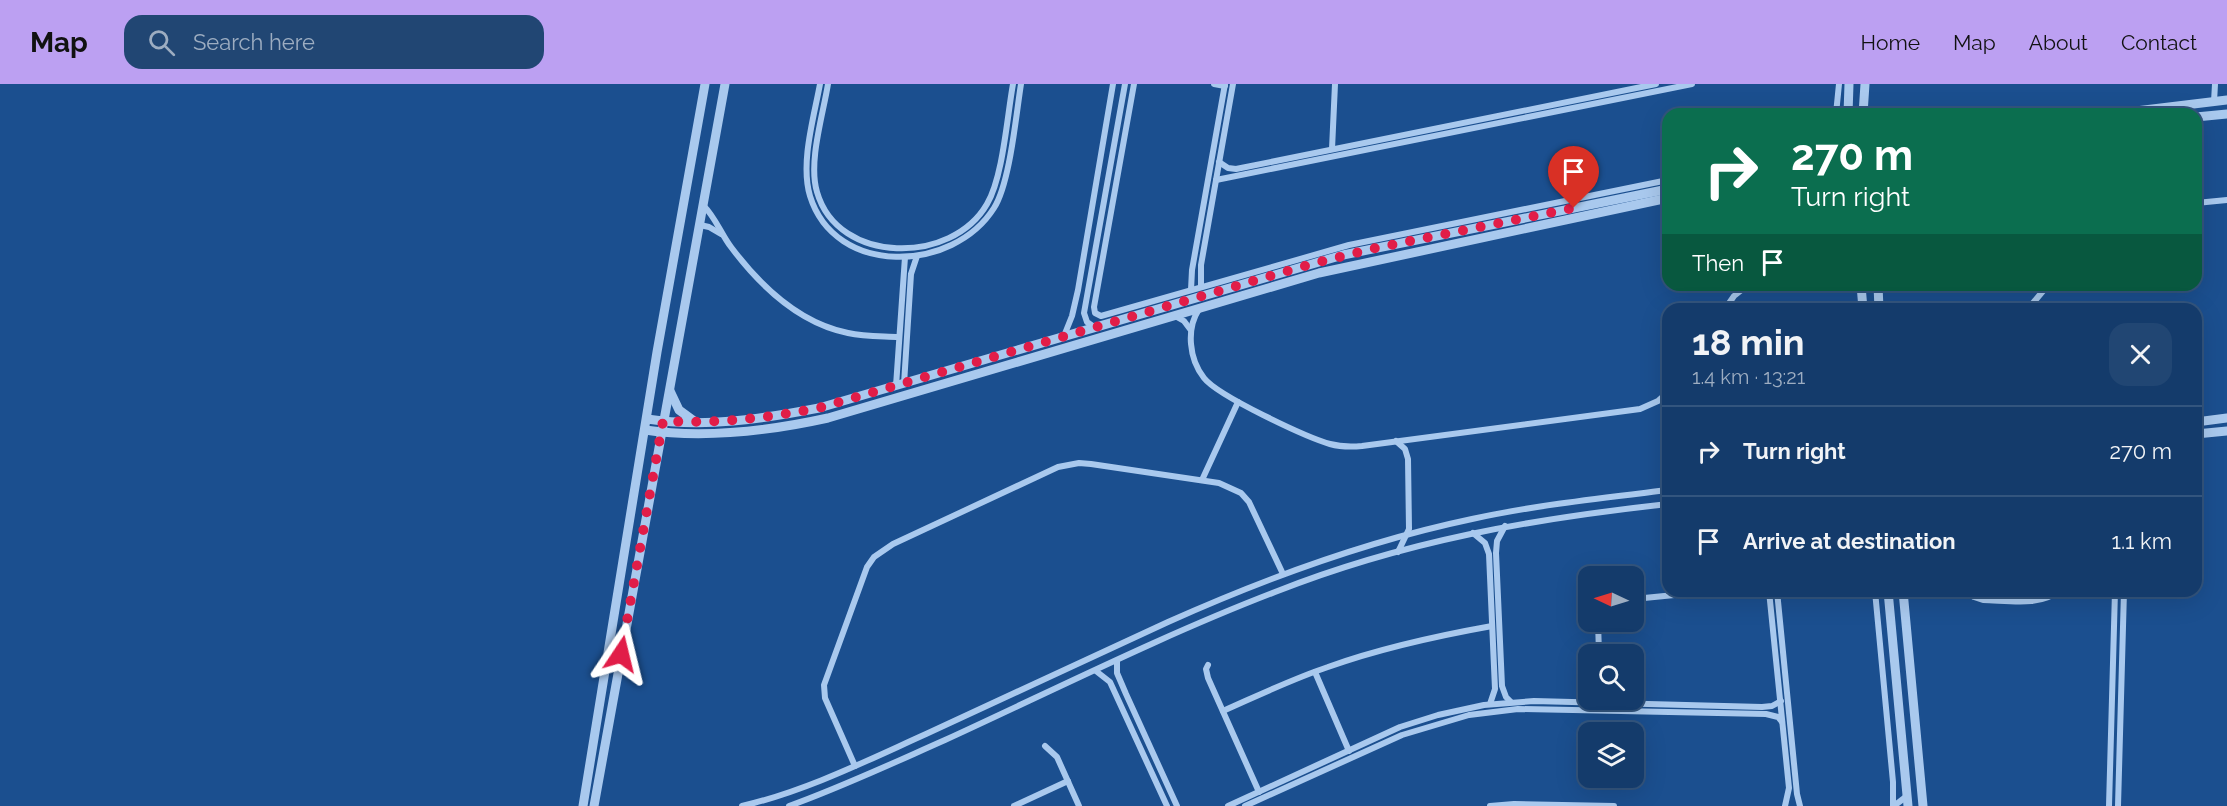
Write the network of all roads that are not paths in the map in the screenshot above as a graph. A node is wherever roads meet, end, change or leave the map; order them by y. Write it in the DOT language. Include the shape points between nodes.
graph roads {
  1 [pos="705,84"];
  2 [pos="724,84"];
  3 [pos="820,84"];
  4 [pos="828,84"];
  5 [pos="1013,84"];
  6 [pos="1022,84"];
  7 [pos="1113,84"];
  8 [pos="1125,84"];
  9 [pos="1134,84"];
  10 [pos="1214,84"];
  11 [pos="1233,84"];
  12 [pos="1335,84"];
  13 [pos="1616,84"];
  14 [pos="1656,84"];
  15 [pos="1692,84"];
  16 [pos="1839,84"];
  17 [pos="1849,84"];
  18 [pos="1865,84"];
  19 [pos="2215,84"];
  20 [pos="1225,85"];
  21 [pos="1616,92"];
  22 [pos="1848,97"];
  23 [pos="2227,100"];
  24 [pos="2214,102"];
  25 [pos="1122,103"];
  26 [pos="1131,104"];
  27 [pos="1837,108"];
  28 [pos="1848,108"];
  29 [pos="1852,108"];
  30 [pos="1863,108"];
  31 [pos="2162,108"];
  32 [pos="2227,114"];
  33 [pos="2202,116"];
  34 [pos="1464,123"];
  35 [pos="1466,130"];
  36 [pos="1332,149"];
  37 [pos="1002,150"];
  38 [pos="1009,152"];
  39 [pos="1219,162"];
  40 [pos="1242,172"];
  41 [pos="1216,180"];
  42 [pos="1662,181"];
  43 [pos="1662,190"];
  44 [pos="1662,199"];
  45 [pos="2227,200"];
  46 [pos="2202,202"];
  47 [pos="704,205"];
  48 [pos="837,224"];
  49 [pos="700,225"];
  50 [pos="831,230"];
  51 [pos="722,236"];
  52 [pos="917,256"];
  53 [pos="905,257"];
  54 [pos="907,278"];
  55 [pos="1260,279"];
  56 [pos="1242,284"];
  57 [pos="1202,287"];
  58 [pos="1078,290"];
  59 [pos="1191,290"];
  60 [pos="1263,290"];
  61 [pos="1089,291"];
  62 [pos="1740,291"];
  63 [pos="2043,291"];
  64 [pos="1245,295"];
  65 [pos="1729,303"];
  66 [pos="2033,303"];
  67 [pos="1200,309"];
  68 [pos="1175,316"];
  69 [pos="662,327"];
  70 [pos="1095,327"];
  71 [pos="1190,329"];
  72 [pos="680,331"];
  73 [pos="899,337"];
  74 [pos="1064,337"];
  75 [pos="670,384"];
  76 [pos="900,385"];
  77 [pos="1662,397"];
  78 [pos="1238,402"];
  79 [pos="2227,418"];
  80 [pos="647,419"];
  81 [pos="663,421"];
  82 [pos="2202,421"];
  83 [pos="697,422"];
  84 [pos="645,430"];
  85 [pos="2227,431"];
  86 [pos="661,432"];
  87 [pos="2202,433"];
  88 [pos="1396,441"];
  89 [pos="1202,480"];
  90 [pos="1662,491"];
  91 [pos="1662,505"];
  92 [pos="1505,526"];
  93 [pos="1473,532"];
  94 [pos="1409,533"];
  95 [pos="1420,546"];
  96 [pos="1398,552"];
  97 [pos="1493,559"];
  98 [pos="1283,574"];
  99 [pos="1662,596"];
  100 [pos="1770,597"];
  101 [pos="1777,597"];
  102 [pos="1876,597"];
  103 [pos="1889,597"];
  104 [pos="1904,597"];
  105 [pos="1974,597"];
  106 [pos="2051,597"];
  107 [pos="2115,597"];
  108 [pos="2124,597"];
  109 [pos="1644,598"];
  110 [pos="618,599"];
  111 [pos="630,604"];
  112 [pos="1492,626"];
  113 [pos="1153,629"];
  114 [pos="613,630"];
  115 [pos="625,632"];
  116 [pos="1158,642"];
  117 [pos="1117,661"];
  118 [pos="1208,665"];
  119 [pos="1096,671"];
  120 [pos="1315,672"];
  121 [pos="1498,679"];
  122 [pos="1126,694"];
  123 [pos="1118,698"];
  124 [pos="1578,701"];
  125 [pos="1780,701"];
  126 [pos="1511,702"];
  127 [pos="1490,704"];
  128 [pos="1644,704"];
  129 [pos="1223,711"];
  130 [pos="1762,711"];
  131 [pos="2112,718"];
  132 [pos="2121,718"];
  133 [pos="1782,722"];
  134 [pos="1045,746"];
  135 [pos="1366,747"];
  136 [pos="891,749"];
  137 [pos="1349,751"];
  138 [pos="897,762"];
  139 [pos="855,766"];
  140 [pos="1068,781"];
  141 [pos="1792,788"];
  142 [pos="1259,792"];
  143 [pos="1908,801"];
  144 [pos="583,806"];
  145 [pos="594,806"];
  146 [pos="742,806"];
  147 [pos="789,806"];
  148 [pos="1014,806"];
  149 [pos="1079,806"];
  150 [pos="1167,806"];
  151 [pos="1177,806"];
  152 [pos="1228,806"];
  153 [pos="1245,806"];
  154 [pos="1490,806"];
  155 [pos="1614,806"];
  156 [pos="1785,806"];
  157 [pos="1800,806"];
  158 [pos="1893,806"];
  159 [pos="1923,806"];
  160 [pos="2109,806"];
  161 [pos="2118,806"];
  1 -- 69 [label="street"];
  2 -- 47 [label="street"];
  3 -- 50 [label="street" via="806,172 813,205"];
  4 -- 48 [label="street" via="814,172 820,201"];
  5 -- 37 [label="street"];
  6 -- 38 [label="street"];
  7 -- 58 [label="street"];
  8 -- 25 [label="street"];
  9 -- 26 [label="street"];
  10 -- 20 [label="street"];
  11 -- 39 [label="street"];
  12 -- 36 [label="street"];
  13 -- 21 [label="street"];
  14 -- 21 [label="street"];
  15 -- 35 [label="street"];
  16 -- 27 [label="street"];
  17 -- 22 [label="street"];
  18 -- 30 [label="street"];
  19 -- 24 [label="street"];
  20 -- 59 [label="street"];
  21 -- 34 [label="street"];
  22 -- 28 [label="street"];
  22 -- 29 [label="street"];
  23 -- 24 [label="street"];
  24 -- 31 [label="street"];
  25 -- 26 [label="street"];
  25 -- 61 [label="street"];
  26 -- 59 [label="street" via="1094,311 1103,316"];
  32 -- 33 [label="street"];
  34 -- 35 [label="street"];
  34 -- 36 [label="street"];
  35 -- 40 [label="street"];
  36 -- 40 [label="street"];
  37 -- 38 [label="street"];
  37 -- 48 [label="street" via="997,180 987,205 950,236 924,246 883,248 855,238"];
  38 -- 52 [label="street" via="1000,196 985,220 955,243"];
  39 -- 40 [label="street"];
  39 -- 41 [label="street"];
  40 -- 41 [label="street"];
  41 -- 57 [label="street" via="1201,265"];
  42 -- 57 [label="street" via="1349,245"];
  43 -- 55 [label="street" via="1365,250"];
  44 -- 60 [label="street" via="1347,266"];
  45 -- 46 [label="street"];
  47 -- 49 [label="street"];
  47 -- 51 [label="street"];
  48 -- 50 [label="street"];
  49 -- 51 [label="street"];
  49 -- 72 [label="street"];
  50 -- 53 [label="street" via="861,250"];
  51 -- 73 [label="street" via="779,300 800,314 841,332"];
  52 -- 53 [label="street"];
  52 -- 54 [label="street"];
  53 -- 54 [label="street"];
  54 -- 73 [label="street"];
  54 -- 76 [label="street"];
  55 -- 56 [label="street"];
  55 -- 60 [label="street"];
  56 -- 64 [label="street"];
  56 -- 70 [label="street"];
  57 -- 59 [label="street"];
  58 -- 61 [label="street"];
  58 -- 74 [label="street"];
  60 -- 64 [label="street"];
  61 -- 70 [label="street" via="1084,316"];
  62 -- 65 [label="street"];
  63 -- 66 [label="street"];
  64 -- 67 [label="street"];
  67 -- 68 [label="street"];
  67 -- 71 [label="street"];
  68 -- 71 [label="street"];
  68 -- 86 [label="street" via="828,418 792,426 718,433"];
  69 -- 72 [label="street" via="669,337"];
  69 -- 80 [label="street"];
  70 -- 74 [label="street"];
  71 -- 78 [label="street" via="1195,361 1203,377"];
  72 -- 75 [label="street"];
  73 -- 76 [label="street"];
  74 -- 76 [label="street"];
  75 -- 81 [label="street"];
  75 -- 83 [label="street" via="675,405"];
  76 -- 83 [label="street" via="789,414"];
  77 -- 88 [label="street" via="1640,409"];
  78 -- 88 [label="street" via="1330,444 1351,447"];
  78 -- 89 [label="street"];
  79 -- 82 [label="street"];
  80 -- 81 [label="street"];
  80 -- 84 [label="street"];
  81 -- 83 [label="street"];
  81 -- 86 [label="street"];
  84 -- 86 [label="street"];
  84 -- 110 [label="street"];
  85 -- 87 [label="street"];
  86 -- 111 [label="street"];
  88 -- 94 [label="street" via="1405,449 1408,459"];
  89 -- 98 [label="street" via="1231,487 1249,502"];
  89 -- 139 [label="street" via="1068,464 883,549 867,567 824,686 825,698"];
  90 -- 94 [label="street" via="1531,508"];
  91 -- 92 [label="street"];
  92 -- 93 [label="street"];
  92 -- 97 [label="street"];
  93 -- 95 [label="street"];
  93 -- 97 [label="street" via="1485,543"];
  94 -- 95 [label="street"];
  94 -- 96 [label="street"];
  94 -- 98 [label="street"];
  95 -- 96 [label="street"];
  96 -- 116 [label="street" via="1281,589"];
  97 -- 112 [label="street"];
  97 -- 121 [label="street"];
  98 -- 113 [label="street"];
  99 -- 109 [label="street"];
  100 -- 125 [label="street"];
  101 -- 141 [label="street"];
  102 -- 158 [label="street"];
  103 -- 143 [label="street"];
  104 -- 159 [label="street"];
  105 -- 106 [label="street" via="2039,601"];
  107 -- 131 [label="street"];
  108 -- 132 [label="street"];
  110 -- 111 [label="street" via="624,606"];
  110 -- 114 [label="street"];
  111 -- 115 [label="street"];
  112 -- 120 [label="street" via="1386,649"];
  112 -- 121 [label="street"];
  113 -- 116 [label="street"];
  113 -- 136 [label="street"];
  114 -- 115 [label="street" via="621,627"];
  114 -- 144 [label="street"];
  115 -- 145 [label="street"];
  116 -- 117 [label="street"];
  117 -- 119 [label="street"];
  117 -- 122 [label="street"];
  118 -- 129 [label="street" via="1206,671"];
  119 -- 123 [label="street" via="1110,682"];
  119 -- 138 [label="street"];
  120 -- 129 [label="street"];
  120 -- 137 [label="street"];
  121 -- 126 [label="street"];
  121 -- 127 [label="street"];
  122 -- 123 [label="street"];
  122 -- 151 [label="street"];
  123 -- 150 [label="street"];
  124 -- 126 [label="street"];
  125 -- 130 [label="street"];
  125 -- 133 [label="street"];
  126 -- 127 [label="street"];
  127 -- 135 [label="street" via="1417,721"];
  128 -- 130 [label="street"];
  129 -- 142 [label="street"];
  130 -- 133 [label="street"];
  130 -- 135 [label="street" via="1502,710 1437,723"];
  131 -- 132 [label="street"];
  131 -- 160 [label="street"];
  132 -- 161 [label="street"];
  133 -- 141 [label="street"];
  134 -- 140 [label="street" via="1057,757"];
  135 -- 137 [label="street"];
  135 -- 153 [label="street"];
  136 -- 138 [label="street"];
  136 -- 139 [label="street"];
  137 -- 142 [label="street"];
  138 -- 147 [label="street"];
  139 -- 146 [label="street"];
  140 -- 148 [label="street"];
  140 -- 149 [label="street"];
  141 -- 156 [label="street"];
  141 -- 157 [label="street"];
  142 -- 152 [label="street"];
  143 -- 158 [label="street"];
  154 -- 155 [label="street"];
}
